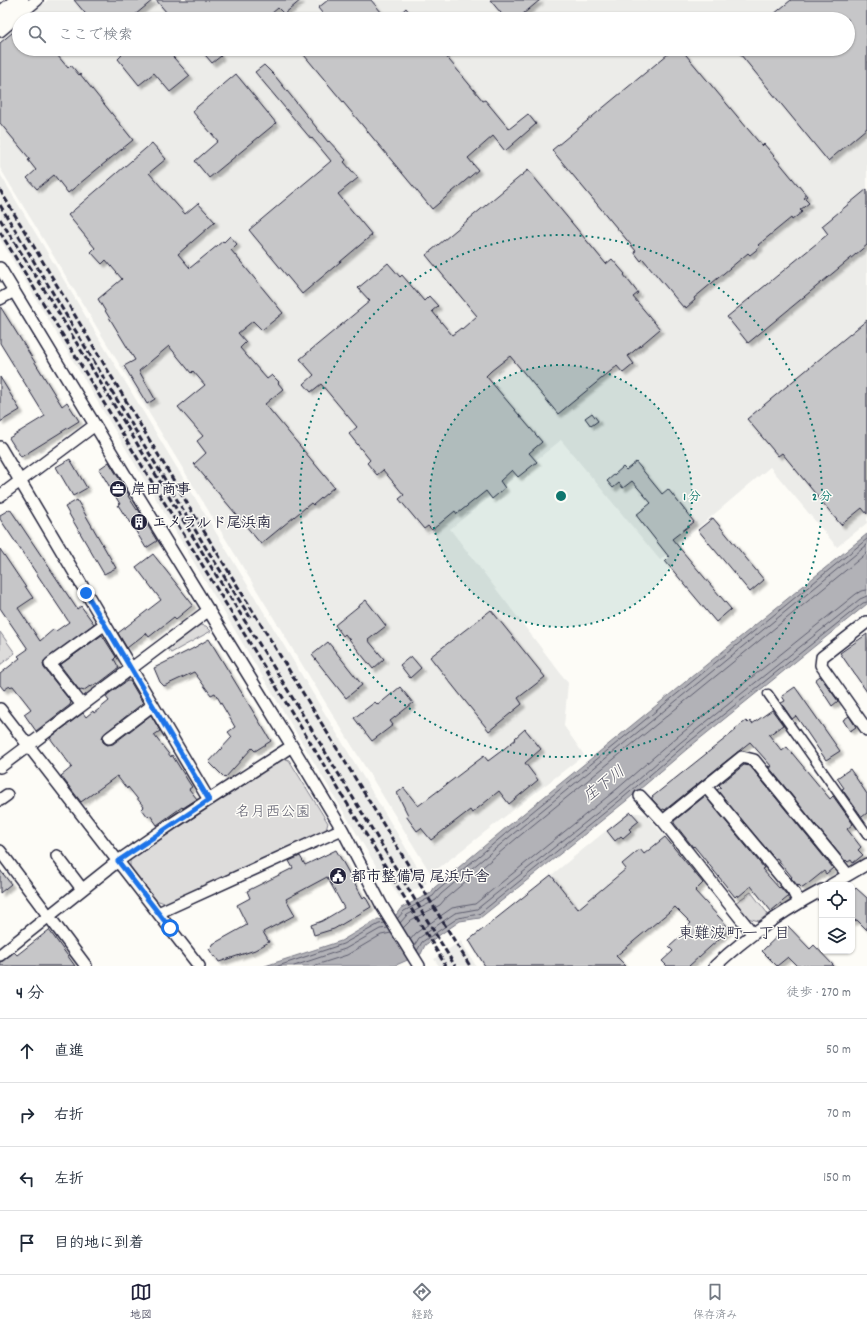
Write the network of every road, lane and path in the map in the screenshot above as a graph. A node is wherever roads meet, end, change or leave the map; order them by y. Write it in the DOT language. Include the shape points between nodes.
graph roads {
  1 [pos="20,0"];
  2 [pos="37,0"];
  3 [pos="23,12"];
  4 [pos="0,16"];
  5 [pos="12,21"];
  6 [pos="0,31"];
  7 [pos="0,268"];
  8 [pos="14,291"];
  9 [pos="0,299"];
  10 [pos="95,425"];
  11 [pos="0,447"];
  12 [pos="20,481"];
  13 [pos="0,496"];
  14 [pos="209,610"];
  15 [pos="867,622"];
  16 [pos="105,624"];
  17 [pos="131,668"];
  18 [pos="768,694"];
  19 [pos="82,705"];
  20 [pos="153,705"];
  21 [pos="0,709"];
  22 [pos="867,730"];
  23 [pos="109,738"];
  24 [pos="29,746"];
  25 [pos="292,746"];
  26 [pos="0,767"];
  27 [pos="706,787"];
  28 [pos="640,796"];
  29 [pos="209,800"];
  30 [pos="663,821"];
  31 [pos="342,829"];
  32 [pos="867,834"];
  33 [pos="0,851"];
  34 [pos="57,856"];
  35 [pos="118,861"];
  36 [pos="867,864"];
  37 [pos="848,876"];
  38 [pos="837,882"];
  39 [pos="82,890"];
  40 [pos="819,892"];
  41 [pos="800,903"];
  42 [pos="158,913"];
  43 [pos="49,916"];
  44 [pos="753,934"];
  45 [pos="0,955"];
  46 [pos="417,963"];
  47 [pos="86,966"];
  48 [pos="199,966"];
  49 [pos="715,966"];
  1 -- 4 [label="main road"];
  2 -- 3 [label="street"];
  5 -- 6 [label="street"];
  7 -- 8 [label="street"];
  8 -- 9 [label="street"];
  8 -- 10 [label="street"];
  10 -- 12 [label="street"];
  10 -- 14 [label="street"];
  11 -- 12 [label="street"];
  12 -- 13 [label="street"];
  12 -- 16 [label="street"];
  14 -- 17 [label="street"];
  14 -- 25 [label="street"];
  15 -- 22 [label="street" via="822,658 821,665"];
  16 -- 17 [label="street"];
  16 -- 19 [label="street" via="50,664"];
  17 -- 19 [label="street"];
  17 -- 20 [label="street"];
  18 -- 32 [label="street"];
  19 -- 24 [label="street"];
  20 -- 23 [label="street"];
  20 -- 29 [label="street"];
  21 -- 24 [label="street"];
  24 -- 26 [label="street"];
  24 -- 35 [label="street"];
  25 -- 29 [label="street"];
  25 -- 31 [label="street"];
  27 -- 30 [label="street"];
  27 -- 37 [label="street" via="742,757 754,760"];
  27 -- 41 [label="street" via="793,891"];
  28 -- 30 [label="street"];
  29 -- 35 [label="street"];
  30 -- 44 [label="street"];
  31 -- 42 [label="street"];
  31 -- 46 [label="street" via="387,915"];
  33 -- 43 [label="street"];
  34 -- 39 [label="street"];
  35 -- 39 [label="street"];
  35 -- 42 [label="street"];
  36 -- 37 [label="street"];
  37 -- 38 [label="street"];
  39 -- 43 [label="street"];
  40 -- 41 [label="street"];
  41 -- 44 [label="street"];
  42 -- 48 [label="street"];
  43 -- 45 [label="street"];
  43 -- 47 [label="street"];
  44 -- 49 [label="street"];
}
